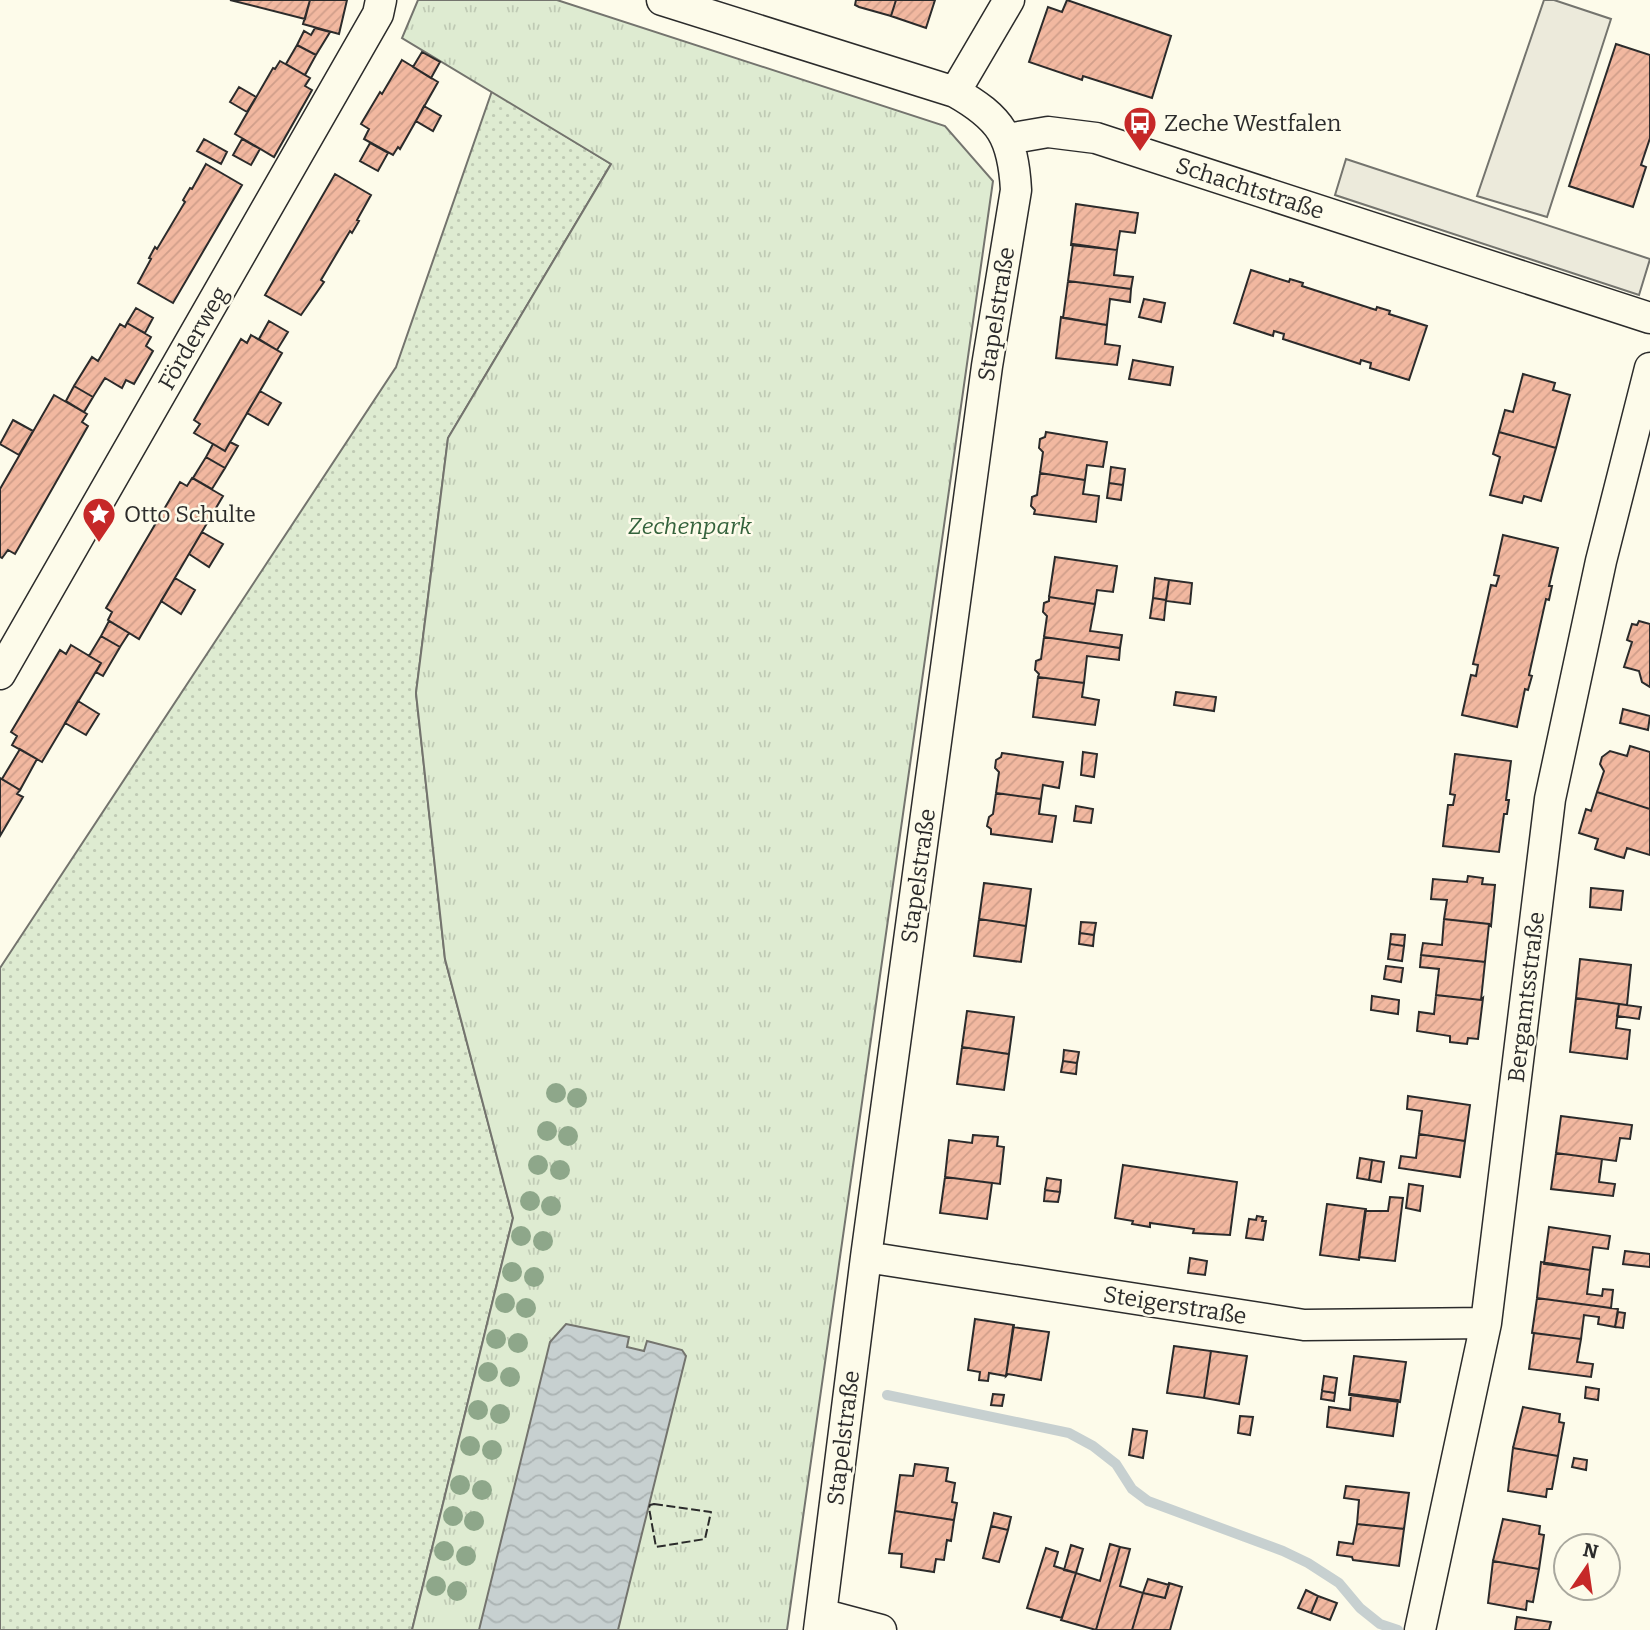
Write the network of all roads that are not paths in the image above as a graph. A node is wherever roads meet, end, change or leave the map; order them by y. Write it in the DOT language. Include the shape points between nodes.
graph roads {
  1 [pos="381,0"];
  2 [pos="662,0"];
  3 [pos="1009,0"];
  4 [pos="955,92"];
  5 [pos="1007,139"];
  6 [pos="1650,318"];
  7 [pos="1650,368"];
  8 [pos="0,674"];
  9 [pos="866,1257"];
  10 [pos="1486,1323"];
  11 [pos="820,1622"];
  12 [pos="881,1630"];
  13 [pos="1420,1630"];
  1 -- 8 [label="street, Förderweg" via="378,14"];
  2 -- 4 [label="street"];
  3 -- 4 [label="street"];
  4 -- 5 [label="street" via="980,106"];
  5 -- 6 [label="street, Schachtstraße" via="1048,132 1096,138"];
  5 -- 9 [label="street, Stapelstraße" via="1015,163 1016,190 985,380"];
  7 -- 10 [label="street, Bergamtsstraße" via="1601,561 1550,799"];
  9 -- 10 [label="street, Steigerstraße" via="1304,1325"];
  9 -- 11 [label="street, Stapelstraße"];
  10 -- 13 [label="street, Bergamtsstraße"];
  11 -- 12 [label="street"];
}
